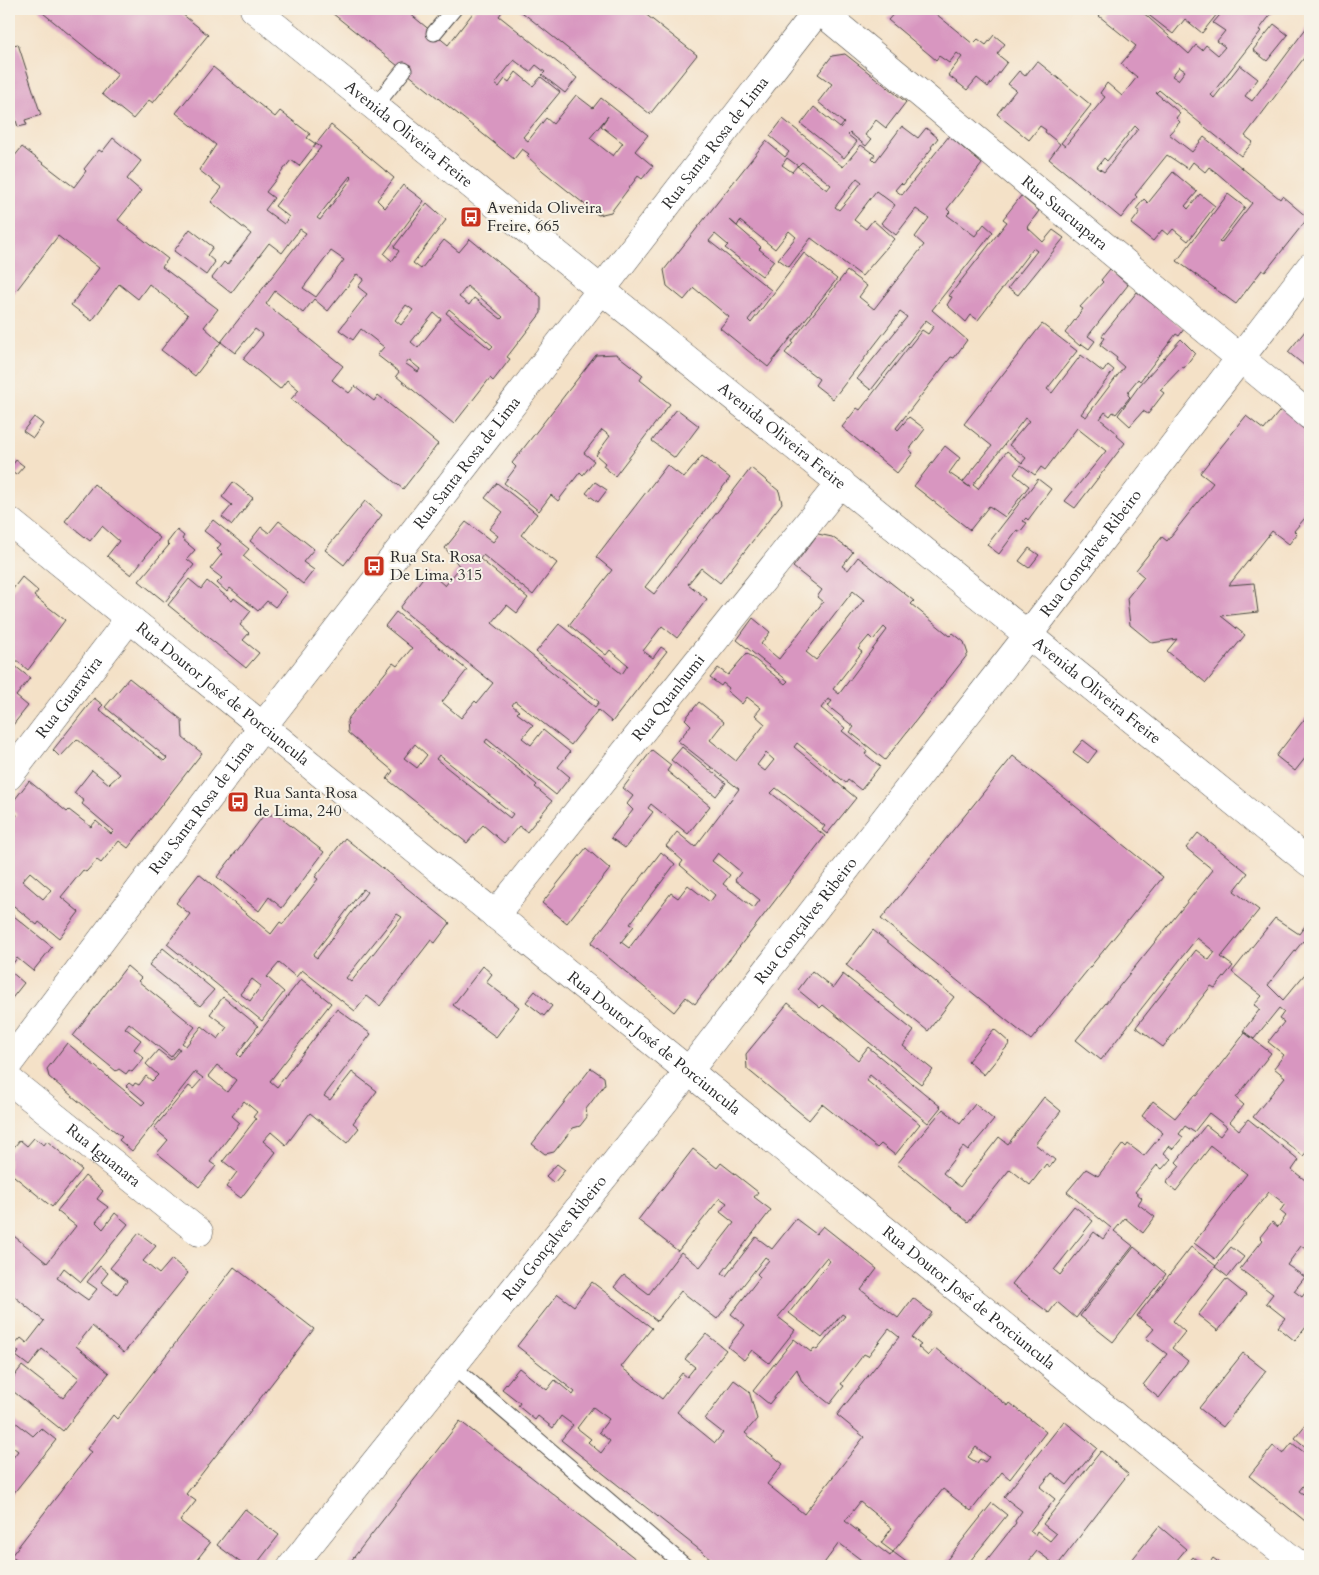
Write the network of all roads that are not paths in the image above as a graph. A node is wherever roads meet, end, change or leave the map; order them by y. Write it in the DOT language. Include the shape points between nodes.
graph roads {
  1 [pos="254,9"];
  2 [pos="454,9"];
  3 [pos="818,9"];
  4 [pos="434,33"];
  5 [pos="404,70"];
  6 [pos="375,106"];
  7 [pos="1310,266"];
  8 [pos="601,289"];
  9 [pos="1239,359"];
  10 [pos="1310,416"];
  11 [pos="841,482"];
  12 [pos="9,521"];
  13 [pos="129,619"];
  14 [pos="1028,634"];
  15 [pos="263,726"];
  16 [pos="9,776"];
  17 [pos="1310,863"];
  18 [pos="495,915"];
  19 [pos="9,1063"];
  20 [pos="688,1072"];
  21 [pos="9,1080"];
  22 [pos="199,1232"];
  23 [pos="452,1366"];
  24 [pos="292,1566"];
  25 [pos="685,1566"];
  26 [pos="1300,1566"];
  1 -- 6 [label="street, Avenida Oliveira Freire"];
  2 -- 4 [label="lane"];
  3 -- 8 [label="street, Rua Santa Rosa de Lima"];
  3 -- 9 [label="street, Rua Suacuapara"];
  5 -- 6 [label="lane"];
  6 -- 8 [label="street, Avenida Oliveira Freire"];
  7 -- 9 [label="street, Rua Gonçalves Ribeiro"];
  8 -- 11 [label="street, Avenida Oliveira Freire"];
  8 -- 15 [label="street, Rua Santa Rosa de Lima"];
  9 -- 10 [label="street, Rua Suacuapara"];
  9 -- 14 [label="street, Rua Gonçalves Ribeiro"];
  11 -- 14 [label="street, Avenida Oliveira Freire"];
  11 -- 18 [label="street, Rua Quanhumi"];
  12 -- 13 [label="street, Rua Doutor José de Porciuncula"];
  13 -- 15 [label="street, Rua Doutor José de Porciuncula"];
  13 -- 16 [label="street, Rua Guaravira"];
  14 -- 17 [label="street, Avenida Oliveira Freire"];
  14 -- 20 [label="street, Rua Gonçalves Ribeiro"];
  15 -- 18 [label="street, Rua Doutor José de Porciuncula"];
  15 -- 19 [label="street, Rua Santa Rosa de Lima"];
  18 -- 20 [label="street, Rua Doutor José de Porciuncula"];
  20 -- 23 [label="street, Rua Gonçalves Ribeiro"];
  20 -- 26 [label="street, Rua Doutor José de Porciuncula"];
  21 -- 22 [label="street, Rua Iguanara"];
  23 -- 24 [label="street, Rua Gonçalves Ribeiro"];
  23 -- 25 [label="lane"];
}
